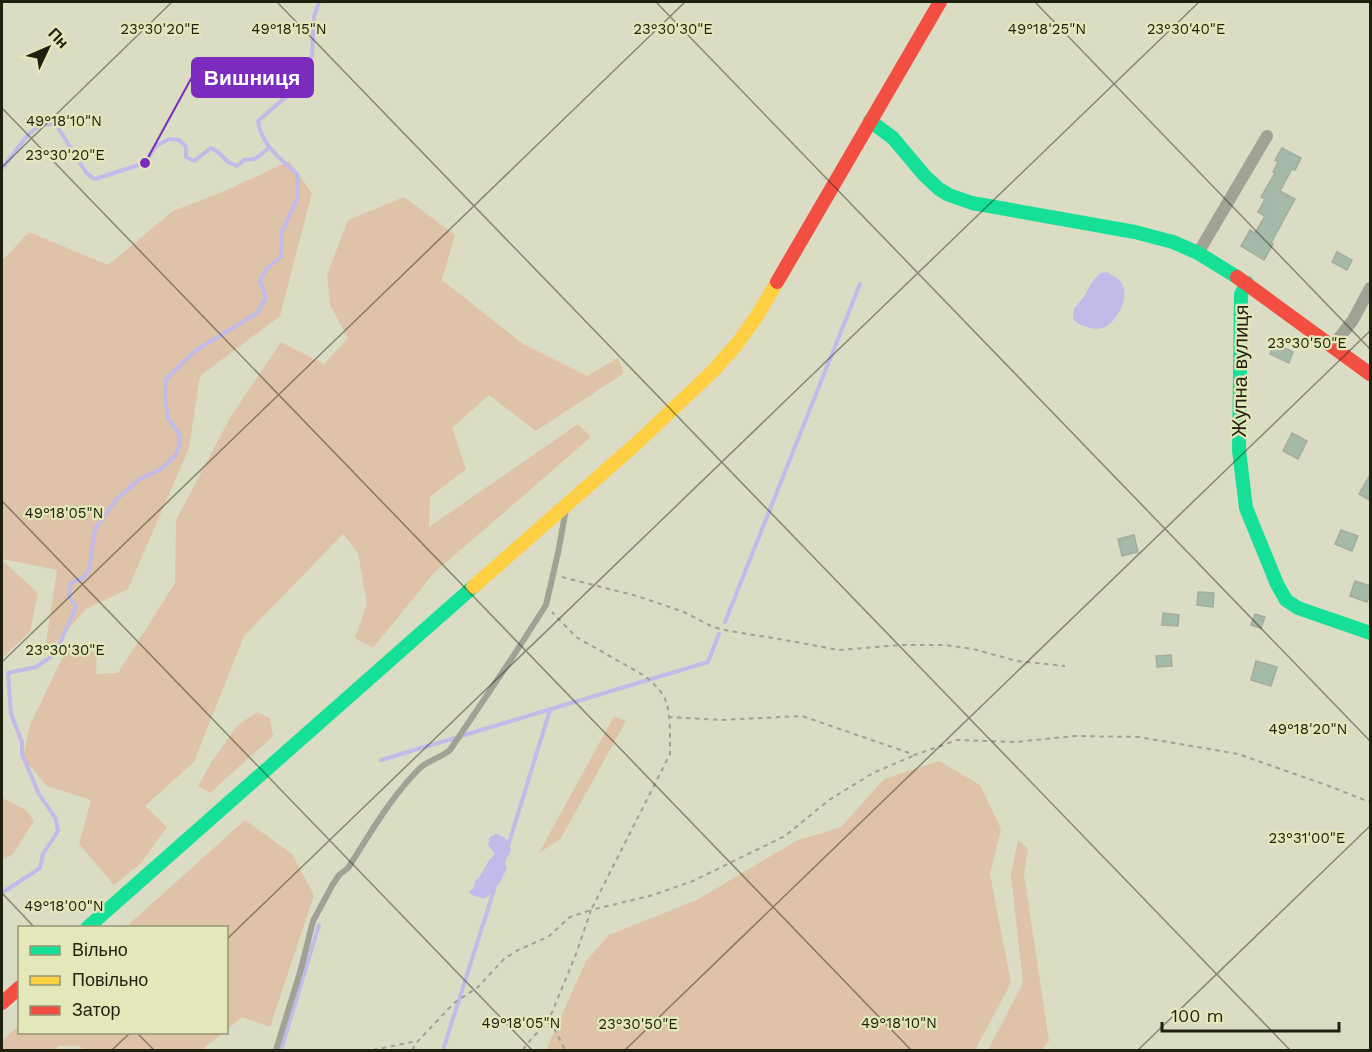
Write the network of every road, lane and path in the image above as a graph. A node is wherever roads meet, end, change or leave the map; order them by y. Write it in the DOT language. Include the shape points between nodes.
graph roads {
  1 [pos="940,2"];
  2 [pos="870,121"];
  3 [pos="1267,136"];
  4 [pos="1198,254"];
  5 [pos="1371,288"];
  6 [pos="1244,289"];
  7 [pos="1332,347"];
  8 [pos="1371,374"];
  9 [pos="567,505"];
  10 [pos="553,575"];
  11 [pos="546,605"];
  12 [pos="1371,633"];
  13 [pos="1065,666"];
  14 [pos="668,717"];
  15 [pos="915,755"];
  16 [pos="1371,801"];
  17 [pos="591,910"];
  18 [pos="88,926"];
  19 [pos="18,989"];
  20 [pos="2,1003"];
  21 [pos="548,1022"];
  22 [pos="418,1041"];
  23 [pos="276,1050"];
  24 [pos="348,1050"];
  25 [pos="361,1050"];
  26 [pos="373,1050"];
  27 [pos="412,1050"];
  28 [pos="524,1050"];
  29 [pos="565,1050"];
  1 -- 2 [label="main road"];
  2 -- 4 [label="main road" via="893,138 931,182 959,199 1135,232 1173,242"];
  2 -- 9 [label="main road" via="737,344 682,402"];
  3 -- 4 [label="street"];
  4 -- 6 [label="main road"];
  5 -- 7 [label="street"];
  6 -- 7 [label="main road"];
  6 -- 12 [label="main road, Жупна вулиця" via="1239,450 1246,508 1286,600 1298,608"];
  7 -- 8 [label="main road"];
  9 -- 10 [label="lane"];
  9 -- 18 [label="main road"];
  10 -- 11 [label="lane"];
  10 -- 13 [label="path" via="637,596 729,631 839,650 945,645 1017,661"];
  11 -- 14 [label="path" via="576,637 654,684 665,698"];
  11 -- 23 [label="lane" via="450,750 418,770 333,884 314,921"];
  14 -- 15 [label="path" via="721,720 802,716"];
  14 -- 17 [label="path" via="670,754"];
  15 -- 16 [label="path" via="957,740 1139,737 1238,754"];
  15 -- 17 [label="path" via="873,773 829,800 785,836 693,881"];
  17 -- 21 [label="path"];
  17 -- 22 [label="path" via="570,917 548,937 504,959"];
  19 -- 20 [label="main road"];
  21 -- 28 [label="path"];
  21 -- 29 [label="path"];
  22 -- 26 [label="path"];
  22 -- 27 [label="path"];
  24 -- 25 [label="path"];
}
